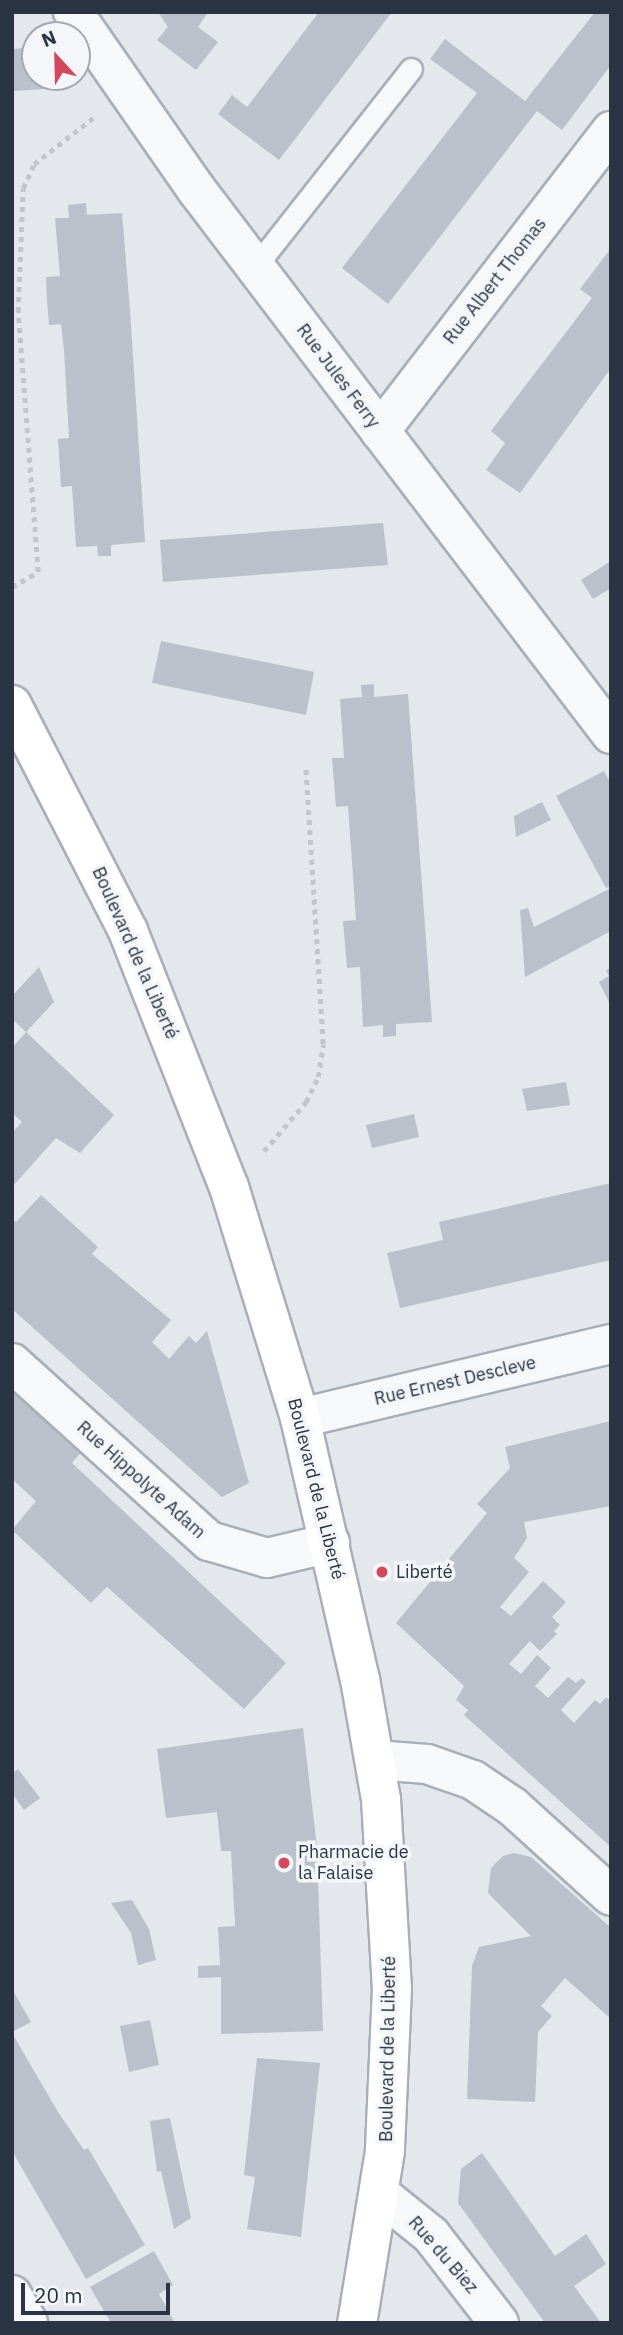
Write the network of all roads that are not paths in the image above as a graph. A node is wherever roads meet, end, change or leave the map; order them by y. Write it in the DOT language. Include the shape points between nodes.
graph roads {
  1 [pos="73,12"];
  2 [pos="411,69"];
  3 [pos="611,131"];
  4 [pos="255,267"];
  5 [pos="380,431"];
  6 [pos="12,705"];
  7 [pos="611,734"];
  8 [pos="611,1344"];
  9 [pos="12,1363"];
  10 [pos="300,1418"];
  11 [pos="330,1543"];
  12 [pos="375,1760"];
  13 [pos="611,1896"];
  14 [pos="380,2193"];
  15 [pos="12,2295"];
  16 [pos="28,2323"];
  17 [pos="357,2323"];
  18 [pos="499,2323"];
  1 -- 4 [label="street, Rue Jules Ferry"];
  2 -- 4 [label="lane"];
  3 -- 5 [label="street, Rue Albert Thomas"];
  4 -- 5 [label="street, Rue Jules Ferry"];
  5 -- 7 [label="street, Rue Jules Ferry"];
  6 -- 10 [label="main road, Boulevard de la Liberté" via="128,931 229,1187"];
  8 -- 10 [label="street, Rue Ernest Descleve"];
  9 -- 11 [label="street, Rue Hippolyte Adam" via="209,1541 267,1558"];
  10 -- 11 [label="main road, Boulevard de la Liberté"];
  11 -- 12 [label="main road, Boulevard de la Liberté"];
  12 -- 13 [label="street" via="427,1765 483,1786 513,1807"];
  12 -- 14 [label="main road, Boulevard de la Liberté" via="385,1837 392,1988"];
  14 -- 17 [label="main road, Boulevard de la Liberté"];
  14 -- 18 [label="street, Rue du Biez" via="431,2235"];
  15 -- 16 [label="street"];
}
